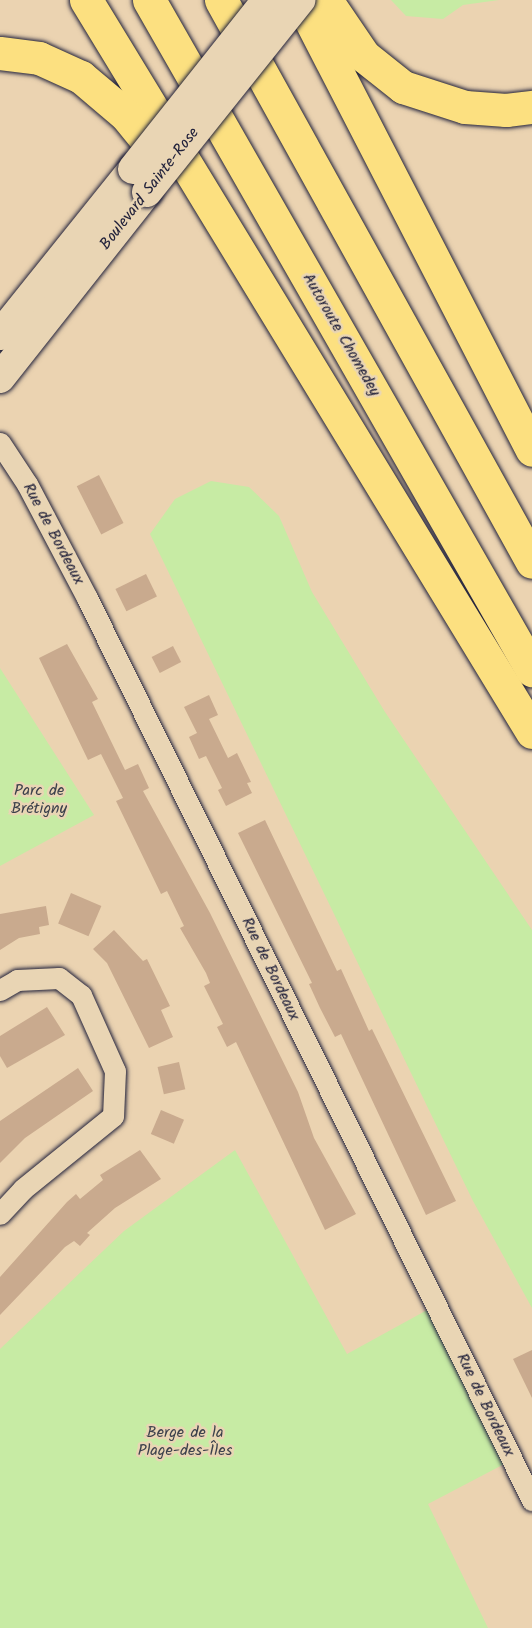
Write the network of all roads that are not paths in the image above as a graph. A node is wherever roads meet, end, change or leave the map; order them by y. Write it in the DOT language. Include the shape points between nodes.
graph roads {
  1 [pos="86,0"];
  2 [pos="149,0"];
  3 [pos="220,0"];
  4 [pos="267,0"];
  5 [pos="300,0"];
  6 [pos="326,0"];
  7 [pos="0,53"];
  8 [pos="532,106"];
  9 [pos="140,180"];
  10 [pos="226,231"];
  11 [pos="0,335"];
  12 [pos="0,378"];
  13 [pos="0,442"];
  14 [pos="532,450"];
  15 [pos="532,562"];
  16 [pos="532,670"];
  17 [pos="532,732"];
  18 [pos="0,990"];
  19 [pos="0,1214"];
  20 [pos="532,1500"];
  1 -- 10 [label="highway"];
  2 -- 16 [label="highway, Autoroute Chomedey"];
  3 -- 15 [label="highway"];
  4 -- 9 [label="street, Boulevard Sainte-Rose, bridge"];
  5 -- 9 [label="street, Boulevard Sainte-Rose, bridge"];
  5 -- 14 [label="highway"];
  6 -- 8 [label="highway" via="364,56 404,87 465,106 506,110"];
  7 -- 10 [label="highway" via="55,64 96,88 126,115"];
  9 -- 11 [label="street, Boulevard Sainte-Rose"];
  9 -- 12 [label="street, Boulevard Sainte-Rose"];
  10 -- 17 [label="highway"];
  13 -- 20 [label="street, Rue de Bordeaux" via="27,484 87,598"];
  18 -- 19 [label="street" via="16,980 59,978 81,995 115,1071 113,1116 23,1189"];
}
